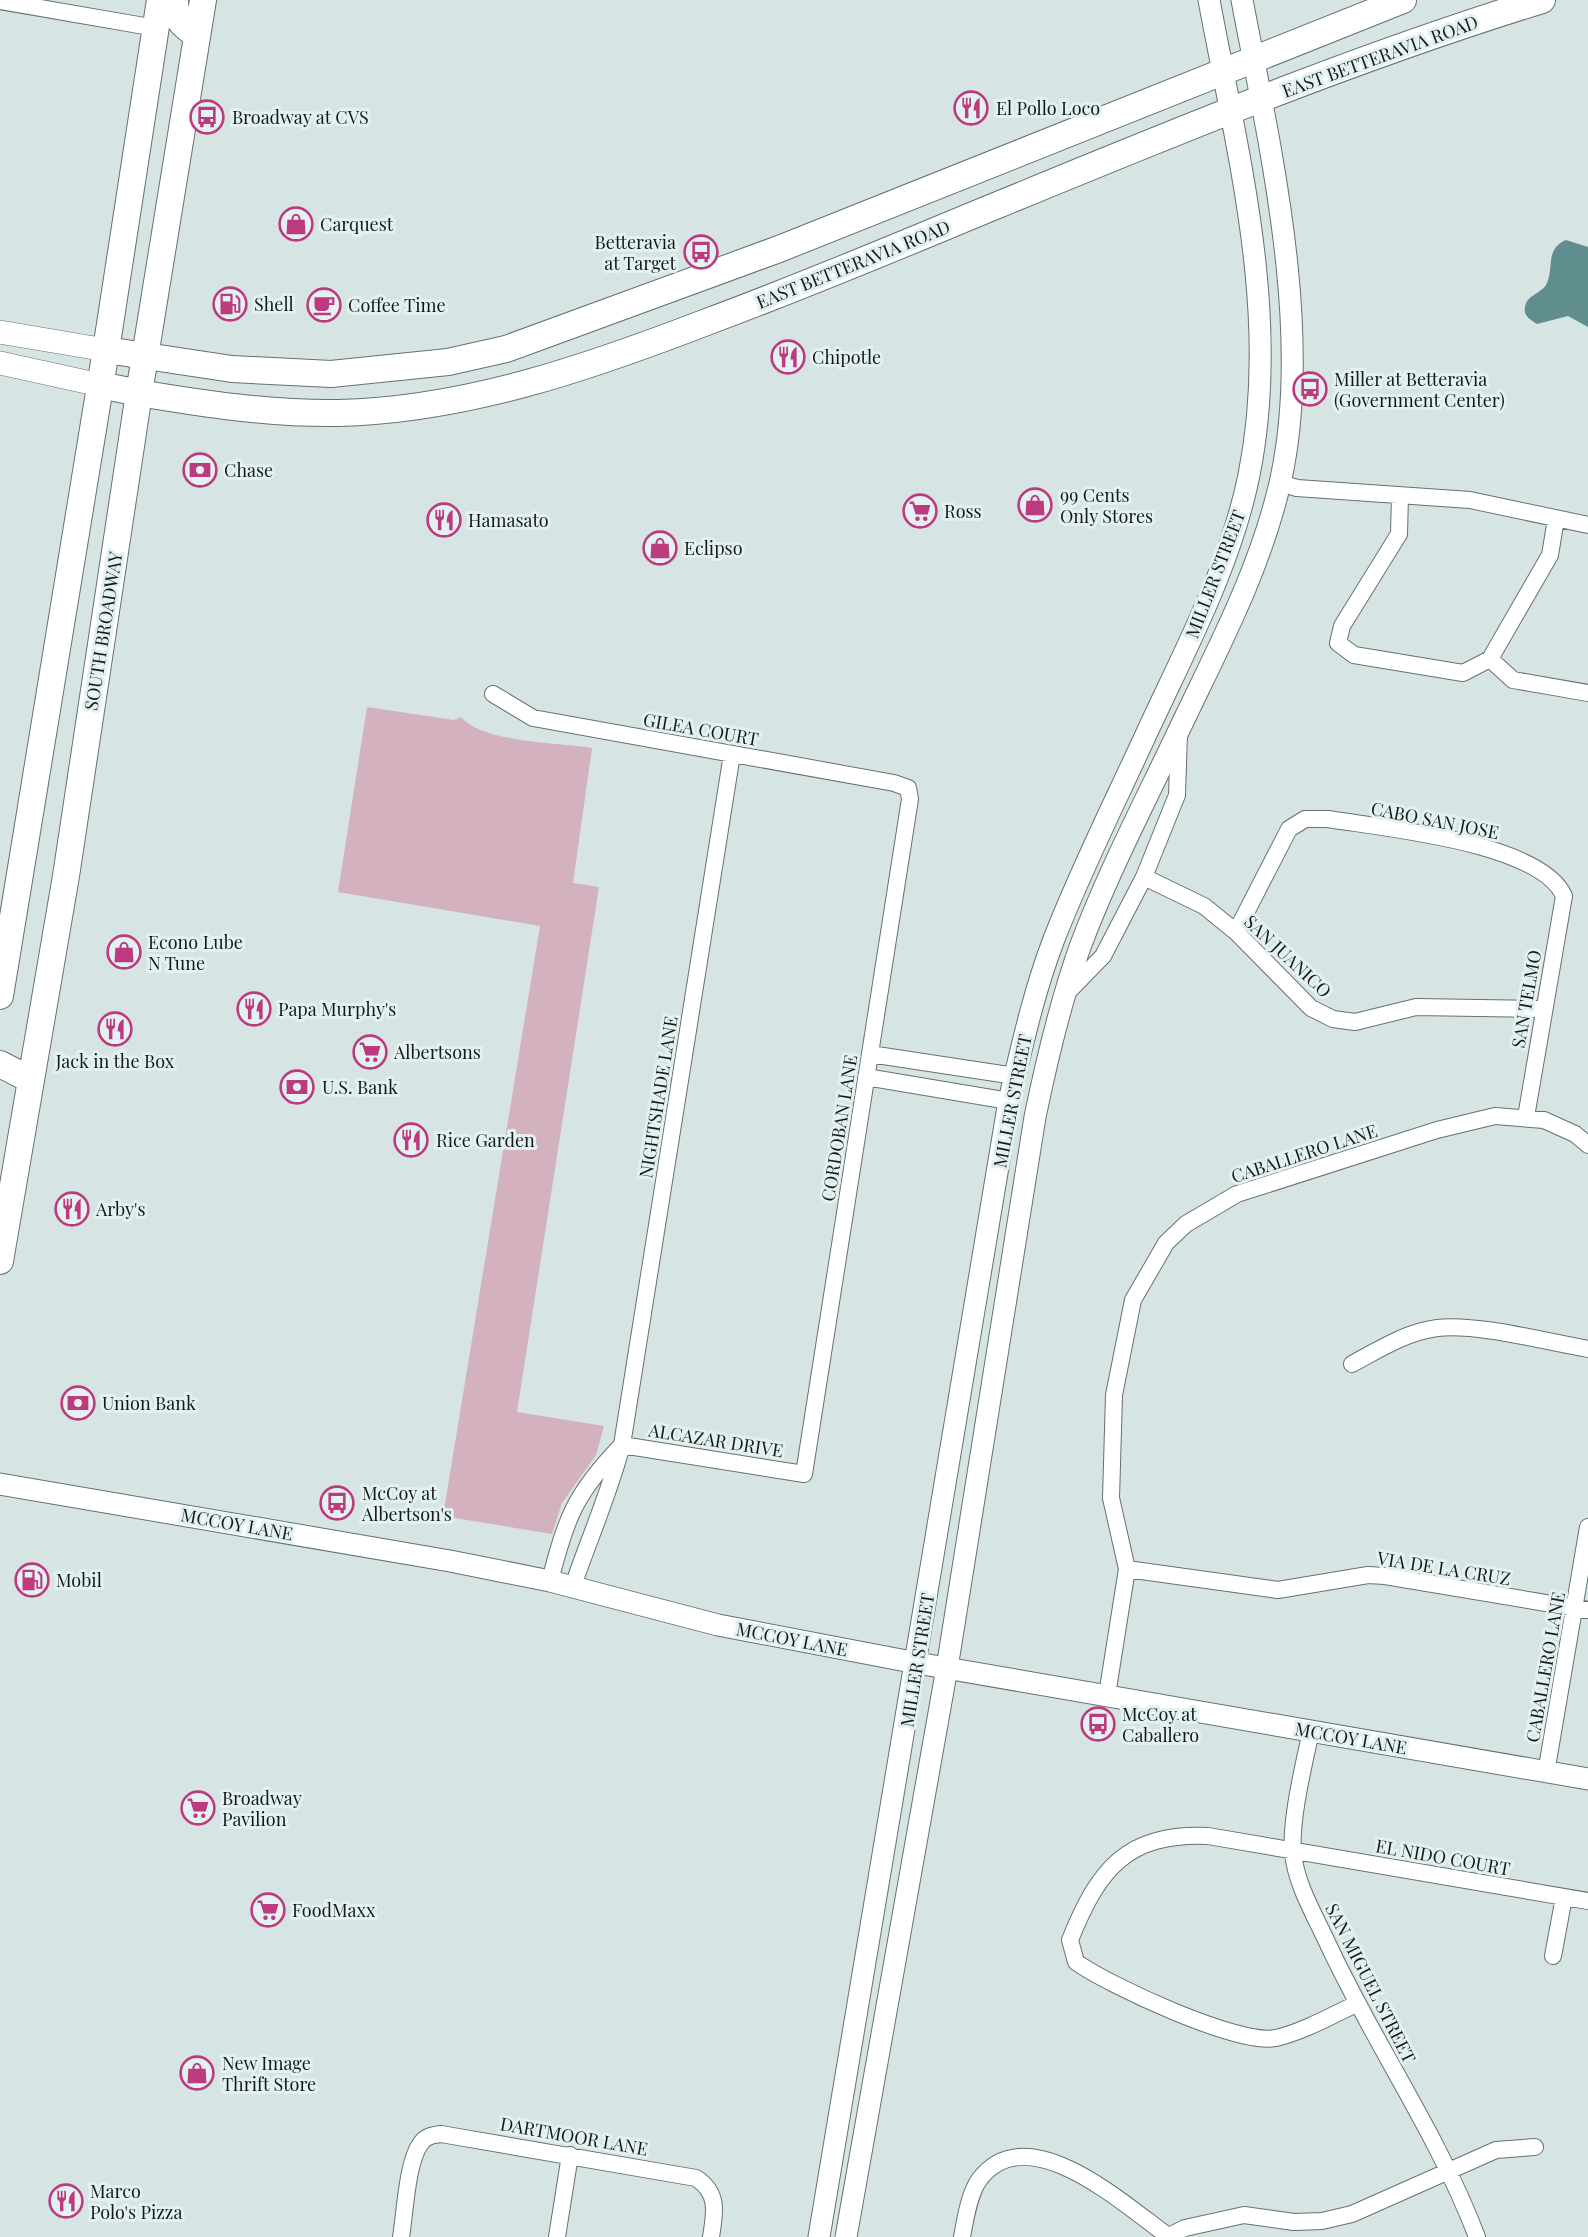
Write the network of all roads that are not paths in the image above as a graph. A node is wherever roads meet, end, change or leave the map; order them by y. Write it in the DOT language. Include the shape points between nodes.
graph roads {
  1 [pos="160,0"];
  2 [pos="175,0"];
  3 [pos="203,0"];
  4 [pos="1209,0"];
  5 [pos="1242,0"];
  6 [pos="1403,0"];
  7 [pos="1542,0"];
  8 [pos="0,1"];
  9 [pos="156,28"];
  10 [pos="197,35"];
  11 [pos="1253,59"];
  12 [pos="1222,72"];
  13 [pos="1261,100"];
  14 [pos="1230,113"];
  15 [pos="836,226"];
  16 [pos="853,265"];
  17 [pos="1261,328"];
  18 [pos="0,332"];
  19 [pos="106,350"];
  20 [pos="144,357"];
  21 [pos="0,363"];
  22 [pos="100,385"];
  23 [pos="139,393"];
  24 [pos="1280,483"];
  25 [pos="1400,496"];
  26 [pos="1556,519"];
  27 [pos="1588,525"];
  28 [pos="1490,659"];
  29 [pos="1588,693"];
  30 [pos="493,694"];
  31 [pos="1180,729"];
  32 [pos="732,754"];
  33 [pos="908,788"];
  34 [pos="1144,877"];
  35 [pos="1560,889"];
  36 [pos="1236,932"];
  37 [pos="0,996"];
  38 [pos="1064,996"];
  39 [pos="1543,1009"];
  40 [pos="870,1054"];
  41 [pos="0,1064"];
  42 [pos="1015,1076"];
  43 [pos="866,1077"];
  44 [pos="32,1080"];
  45 [pos="0,1083"];
  46 [pos="1009,1101"];
  47 [pos="1526,1117"];
  48 [pos="1588,1145"];
  49 [pos="0,1261"];
  50 [pos="1588,1349"];
  51 [pos="1352,1364"];
  52 [pos="622,1445"];
  53 [pos="804,1474"];
  54 [pos="0,1484"];
  55 [pos="1588,1528"];
  56 [pos="1127,1570"];
  57 [pos="550,1581"];
  58 [pos="573,1586"];
  59 [pos="1582,1609"];
  60 [pos="917,1663"];
  61 [pos="947,1668"];
  62 [pos="1107,1695"];
  63 [pos="1311,1731"];
  64 [pos="1546,1773"];
  65 [pos="1588,1779"];
  66 [pos="1293,1851"];
  67 [pos="1564,1897"];
  68 [pos="1588,1901"];
  69 [pos="1553,1956"];
  70 [pos="1356,2004"];
  71 [pos="1535,2147"];
  72 [pos="570,2155"];
  73 [pos="1447,2172"];
  74 [pos="1168,2236"];
  75 [pos="401,2237"];
  76 [pos="557,2237"];
  77 [pos="711,2237"];
  78 [pos="819,2237"];
  79 [pos="846,2237"];
  80 [pos="962,2237"];
  81 [pos="1477,2237"];
  1 -- 9 [label="main road"];
  2 -- 10 [label="main road" via="175,15"];
  3 -- 10 [label="main road, SOUTH BROADWAY"];
  4 -- 12 [label="street, MILLER STREET"];
  5 -- 11 [label="street, MILLER STREET"];
  6 -- 11 [label="main road"];
  7 -- 13 [label="main road, EAST BETTERAVIA ROAD" via="1455,27"];
  8 -- 9 [label="street"];
  9 -- 19 [label="main road"];
  10 -- 20 [label="main road, SOUTH BROADWAY"];
  11 -- 12 [label="main road"];
  11 -- 13 [label="street, MILLER STREET"];
  12 -- 14 [label="street, MILLER STREET"];
  12 -- 15 [label="main road"];
  13 -- 14 [label="main road, EAST BETTERAVIA ROAD"];
  13 -- 24 [label="street, MILLER STREET" via="1291,321 1292,374"];
  14 -- 16 [label="main road, EAST BETTERAVIA ROAD"];
  14 -- 17 [label="street, MILLER STREET" via="1255,258"];
  15 -- 16 [label="main road"];
  15 -- 20 [label="main road" via="606,315 506,349 453,361 331,374 232,369"];
  16 -- 23 [label="main road, EAST BETTERAVIA ROAD" via="628,352 456,400 332,413 197,403"];
  17 -- 24 [label="street" via="1273,379 1264,472"];
  17 -- 42 [label="street, MILLER STREET" via="1260,388 1249,475 1233,534 1210,596 1054,941"];
  18 -- 19 [label="main road"];
  19 -- 20 [label="main road"];
  19 -- 22 [label="main road"];
  20 -- 23 [label="main road, SOUTH BROADWAY"];
  21 -- 22 [label="main road"];
  22 -- 23 [label="main road, EAST BETTERAVIA ROAD"];
  22 -- 37 [label="main road"];
  23 -- 44 [label="main road, SOUTH BROADWAY"];
  24 -- 25 [label="street"];
  24 -- 31 [label="street, MILLER STREET" via="1238,608"];
  25 -- 26 [label="street" via="1470,500"];
  25 -- 28 [label="street" via="1399,534 1342,626 1338,643 1354,655 1463,673"];
  26 -- 27 [label="street"];
  26 -- 28 [label="street" via="1550,555"];
  28 -- 29 [label="street" via="1513,680"];
  30 -- 32 [label="street, GILEA COURT" via="533,718"];
  31 -- 34 [label="street, MILLER STREET" via="1177,795"];
  31 -- 38 [label="street, MILLER STREET" via="1081,944"];
  32 -- 33 [label="street, GILEA COURT"];
  32 -- 52 [label="street, NIGHTSHADE LANE"];
  33 -- 40 [label="street, CORDOBAN LANE" via="910,799"];
  34 -- 36 [label="street, SAN JUANICO" via="1204,906"];
  34 -- 38 [label="street, MILLER STREET" via="1103,956"];
  35 -- 36 [label="street, CABO SAN JOSE" via="1545,874 1485,846 1305,819 1294,824"];
  35 -- 39 [label="street, SAN TELMO" via="1564,896"];
  36 -- 39 [label="street, SAN JUANICO" via="1311,1008 1333,1019 1355,1022 1416,1007"];
  38 -- 61 [label="street, MILLER STREET" via="1035,1117"];
  39 -- 47 [label="street, SAN TELMO"];
  40 -- 42 [label="street"];
  40 -- 43 [label="street, CORDOBAN LANE"];
  41 -- 44 [label="main road"];
  42 -- 46 [label="street, MILLER STREET"];
  43 -- 46 [label="street"];
  43 -- 53 [label="street, CORDOBAN LANE"];
  44 -- 45 [label="main road"];
  44 -- 49 [label="main road, SOUTH BROADWAY"];
  46 -- 60 [label="street, MILLER STREET"];
  47 -- 48 [label="street, CABALLERO LANE" via="1576,1134"];
  47 -- 56 [label="street, CABALLERO LANE" via="1494,1116 1437,1130 1237,1194 1186,1224 1166,1243 1133,1300 1114,1395 1109,1474"];
  50 -- 51 [label="street" via="1437,1328 1417,1332"];
  52 -- 53 [label="street, ALCAZAR DRIVE"];
  52 -- 57 [label="street" via="590,1478 572,1508"];
  52 -- 58 [label="street, NIGHTSHADE LANE" via="610,1491"];
  54 -- 57 [label="street, MCCOY LANE"];
  55 -- 59 [label="street, CABALLERO LANE"];
  56 -- 59 [label="street, VIA DE LA CRUZ" via="1278,1590 1385,1576"];
  56 -- 62 [label="street, CABALLERO LANE"];
  57 -- 58 [label="street, MCCOY LANE"];
  58 -- 60 [label="street, MCCOY LANE" via="718,1625"];
  59 -- 64 [label="street, CABALLERO LANE"];
  60 -- 61 [label="street, MCCOY LANE"];
  60 -- 78 [label="street, MILLER STREET"];
  61 -- 62 [label="street, MCCOY LANE"];
  61 -- 79 [label="street, MILLER STREET"];
  62 -- 63 [label="street, MCCOY LANE"];
  63 -- 64 [label="street, MCCOY LANE"];
  63 -- 66 [label="street, SAN MIGUEL STREET"];
  64 -- 65 [label="street, MCCOY LANE"];
  66 -- 67 [label="street, EL NIDO COURT"];
  66 -- 70 [label="street, SAN MIGUEL STREET" via="1303,1891"];
  66 -- 70 [label="street, EL NIDO COURT" via="1208,1836 1174,1835 1145,1842 1120,1859 1101,1882 1070,1940 1072,1955 1096,1976 1218,2028 1258,2039 1276,2038"];
  67 -- 68 [label="street, EL NIDO COURT"];
  67 -- 69 [label="street"];
  70 -- 73 [label="street, SAN MIGUEL STREET"];
  71 -- 73 [label="street" via="1496,2150"];
  72 -- 75 [label="street, DARTMOOR LANE" via="471,2137 429,2136 414,2158"];
  72 -- 76 [label="street"];
  72 -- 77 [label="street, DARTMOOR LANE" via="696,2178 709,2186 715,2200"];
  73 -- 74 [label="street" via="1352,2214 1322,2221 1244,2215"];
  73 -- 81 [label="street, SAN MIGUEL STREET"];
  74 -- 80 [label="street" via="1096,2185 1045,2157 1027,2155 1002,2160 977,2183"];
}
